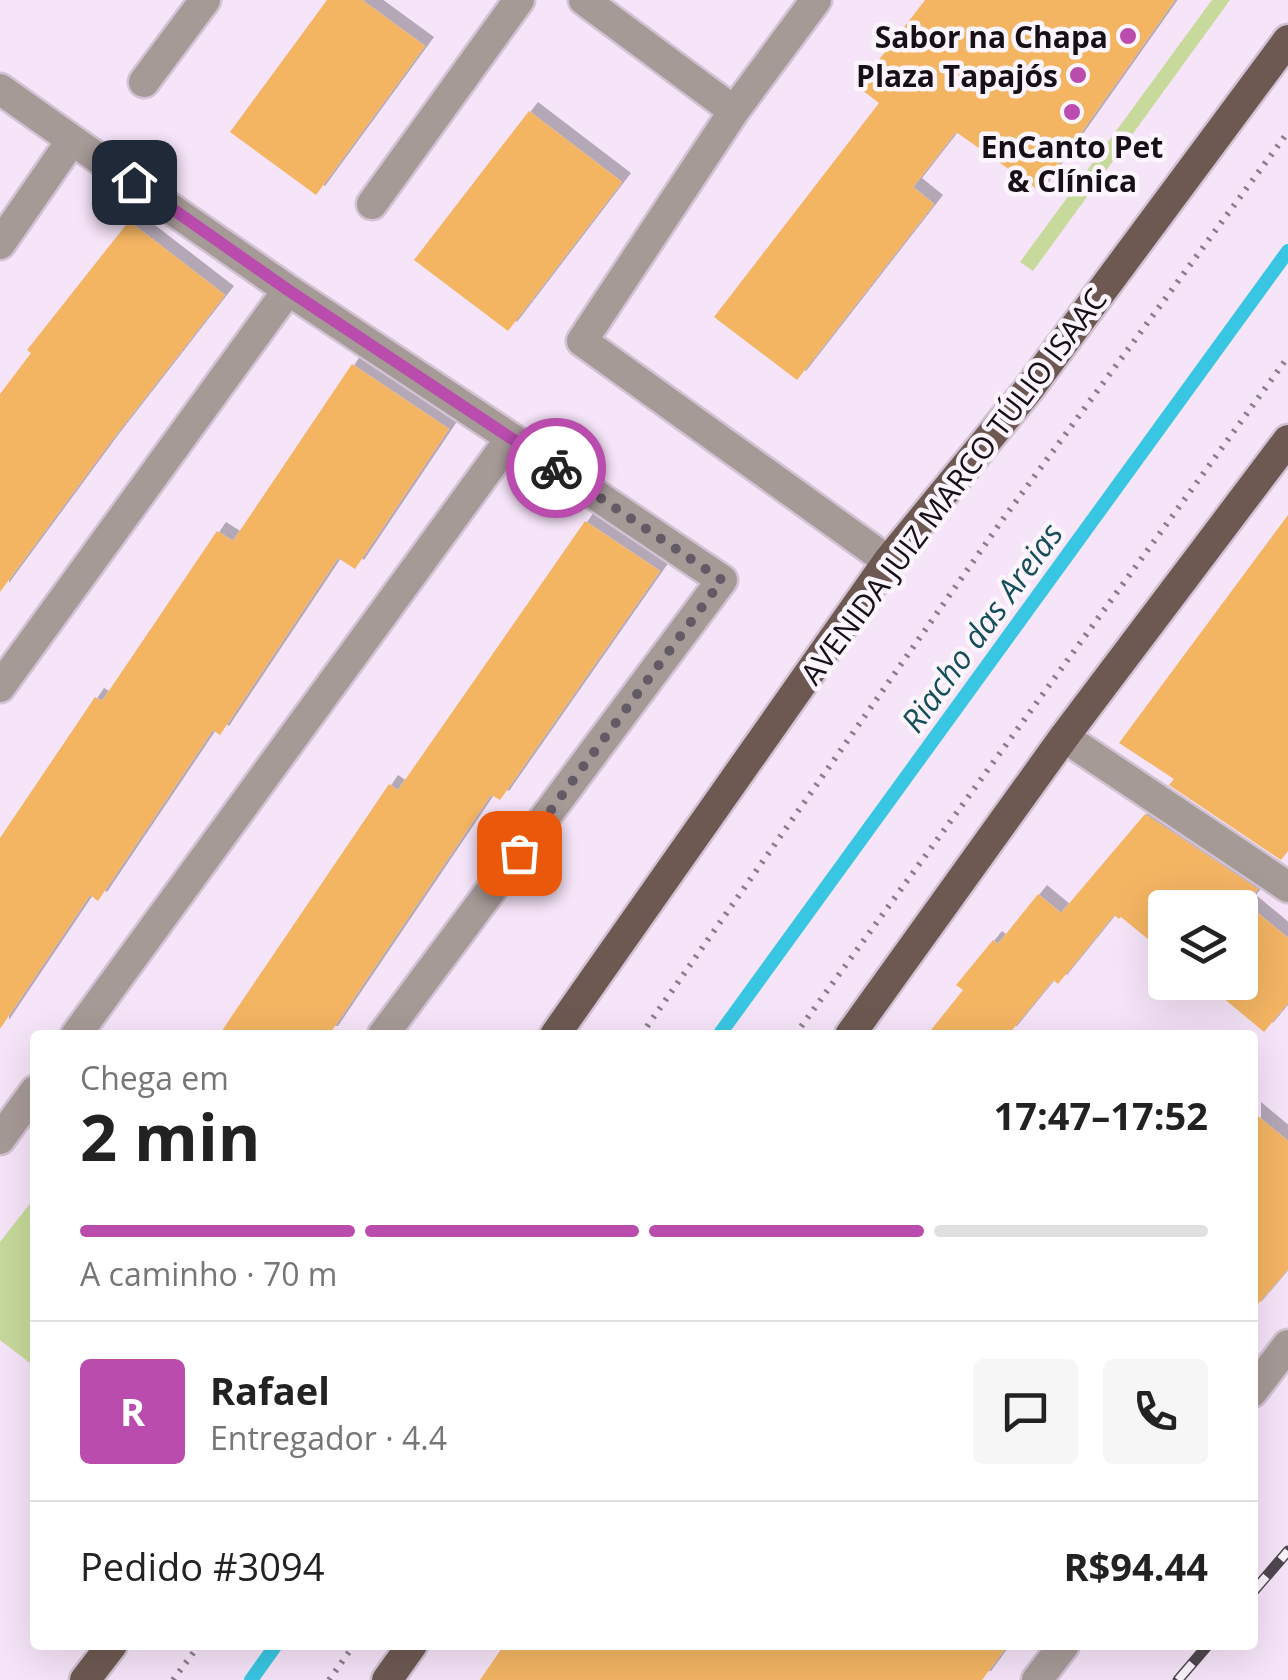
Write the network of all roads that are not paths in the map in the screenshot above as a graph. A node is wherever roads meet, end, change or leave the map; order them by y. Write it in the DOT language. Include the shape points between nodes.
graph roads {
  1 [pos="205,0"];
  2 [pos="519,0"];
  3 [pos="584,0"];
  4 [pos="816,0"];
  5 [pos="1288,40"];
  6 [pos="144,82"];
  7 [pos="0,88"];
  8 [pos="734,111"];
  9 [pos="72,140"];
  10 [pos="372,204"];
  11 [pos="0,244"];
  12 [pos="288,290"];
  13 [pos="512,438"];
  14 [pos="1288,440"];
  15 [pos="888,561"];
  16 [pos="0,687"];
  17 [pos="1064,737"];
  18 [pos="1288,887"];
  19 [pos="80,1030"];
  20 [pos="387,1030"];
  21 [pos="559,1030"];
  22 [pos="854,1030"];
  23 [pos="30,1098"];
  24 [pos="0,1139"];
  25 [pos="1288,1345"];
  26 [pos="1258,1384"];
  27 [pos="108,1650"];
  28 [pos="408,1650"];
  29 [pos="1060,1650"];
  30 [pos="85,1680"];
  31 [pos="387,1680"];
  32 [pos="1038,1680"];
  1 -- 6 [label="street"];
  2 -- 10 [label="street"];
  3 -- 8 [label="street"];
  4 -- 8 [label="street"];
  5 -- 15 [label="main road, AVENIDA JUIZ MARCO TÚLIO ISAAC" via="1030,390"];
  7 -- 9 [label="street"];
  8 -- 15 [label="street" via="582,341"];
  9 -- 11 [label="street"];
  9 -- 12 [label="street"];
  12 -- 13 [label="street"];
  12 -- 16 [label="street"];
  13 -- 19 [label="street"];
  13 -- 20 [label="street" via="722,580"];
  14 -- 17 [label="main road"];
  15 -- 21 [label="main road, AVENIDA JUIZ MARCO TÚLIO ISAAC"];
  17 -- 18 [label="street"];
  17 -- 22 [label="main road"];
  23 -- 24 [label="street"];
  25 -- 26 [label="street"];
  27 -- 30 [label="main road"];
  28 -- 31 [label="main road"];
  29 -- 32 [label="street"];
}
